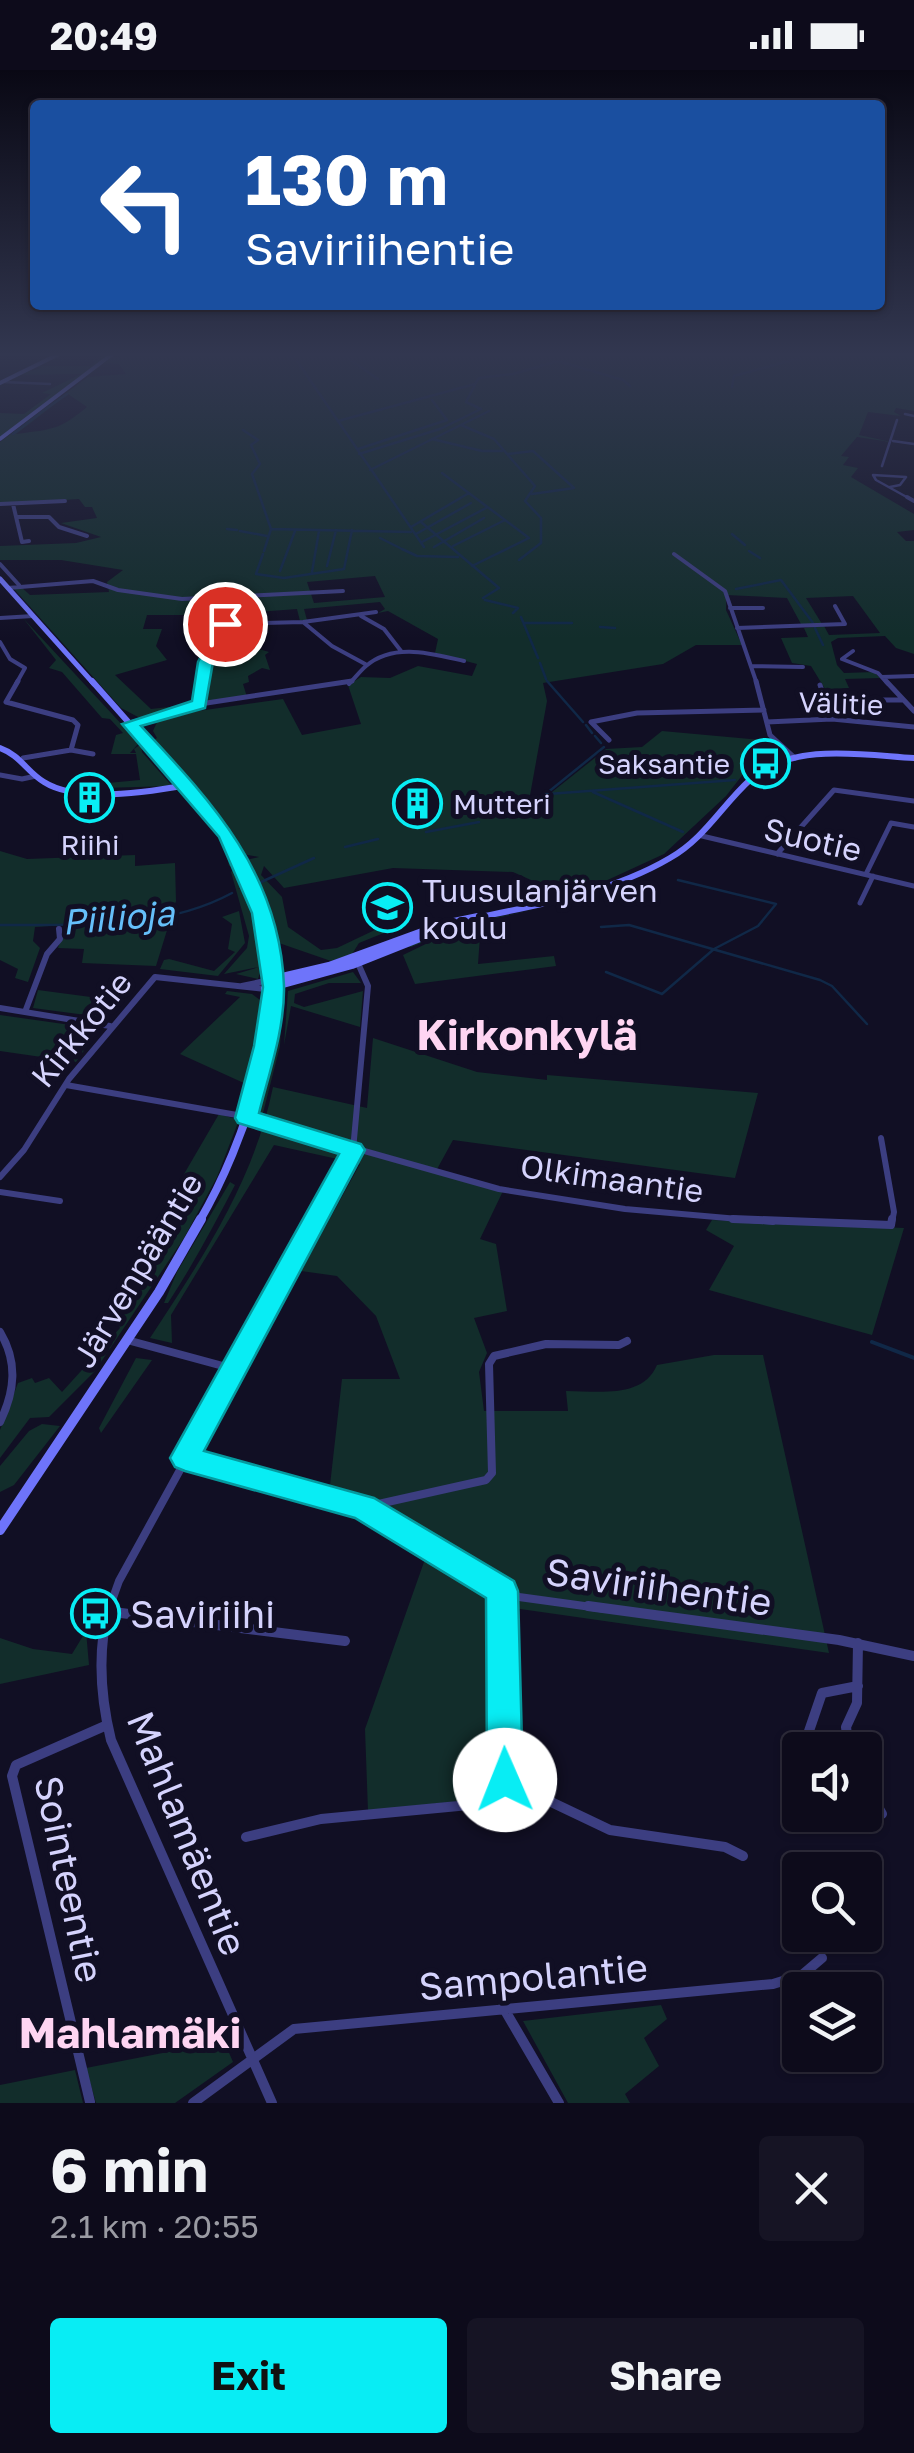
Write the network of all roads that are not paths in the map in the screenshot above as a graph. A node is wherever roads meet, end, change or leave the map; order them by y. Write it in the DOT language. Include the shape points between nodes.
graph roads {
  1 [pos="889,450"];
  2 [pos="882,466"];
  3 [pos="890,487"];
  4 [pos="64,501"];
  5 [pos="914,501"];
  6 [pos="0,504"];
  7 [pos="13,504"];
  8 [pos="17,517"];
  9 [pos="88,536"];
  10 [pos="29,541"];
  11 [pos="674,554"];
  12 [pos="0,564"];
  13 [pos="0,579"];
  14 [pos="19,586"];
  15 [pos="8,588"];
  16 [pos="343,590"];
  17 [pos="834,606"];
  18 [pos="730,608"];
  19 [pos="763,608"];
  20 [pos="376,612"];
  21 [pos="33,616"];
  22 [pos="360,616"];
  23 [pos="0,618"];
  24 [pos="303,622"];
  25 [pos="738,628"];
  26 [pos="0,642"];
  27 [pos="400,651"];
  28 [pos="853,651"];
  29 [pos="464,662"];
  30 [pos="367,664"];
  31 [pos="752,666"];
  32 [pos="802,667"];
  33 [pos="914,676"];
  34 [pos="881,677"];
  35 [pos="820,685"];
  36 [pos="876,700"];
  37 [pos="200,704"];
  38 [pos="910,704"];
  39 [pos="764,710"];
  40 [pos="832,719"];
  41 [pos="767,722"];
  42 [pos="130,724"];
  43 [pos="914,728"];
  44 [pos="609,740"];
  45 [pos="0,748"];
  46 [pos="71,750"];
  47 [pos="93,754"];
  48 [pos="22,758"];
  49 [pos="796,758"];
  50 [pos="914,758"];
  51 [pos="0,775"];
  52 [pos="36,776"];
  53 [pos="187,785"];
  54 [pos="914,801"];
  55 [pos="914,826"];
  56 [pos="702,836"];
  57 [pos="777,854"];
  58 [pos="869,875"];
  59 [pos="914,886"];
  60 [pos="860,903"];
  61 [pos="59,929"];
  62 [pos="353,962"];
  63 [pos="367,977"];
  64 [pos="270,984"];
  65 [pos="0,1008"];
  66 [pos="25,1012"];
  67 [pos="110,1026"];
  68 [pos="66,1085"];
  69 [pos="246,1118"];
  70 [pos="882,1138"];
  71 [pos="353,1150"];
  72 [pos="0,1176"];
  73 [pos="0,1192"];
  74 [pos="60,1201"];
  75 [pos="0,1332"];
  76 [pos="127,1340"];
  77 [pos="627,1342"];
  78 [pos="234,1369"];
  79 [pos="0,1422"];
  80 [pos="185,1458"];
  81 [pos="0,1504"];
  82 [pos="13,1508"];
  83 [pos="363,1508"];
  84 [pos="0,1530"];
  85 [pos="502,1591"];
  86 [pos="105,1611"];
  87 [pos="345,1641"];
  88 [pos="858,1643"];
  89 [pos="914,1656"];
  90 [pos="858,1686"];
  91 [pos="107,1725"];
  92 [pos="808,1732"];
  93 [pos="847,1732"];
  94 [pos="505,1780"];
  95 [pos="246,1836"];
  96 [pos="743,1856"];
  97 [pos="822,1958"];
  98 [pos="503,2007"];
  99 [pos="251,2058"];
  100 [pos="90,2102"];
  101 [pos="193,2103"];
  102 [pos="272,2103"];
  103 [pos="558,2103"];
  1 -- 2 [label="street"];
  3 -- 3 [label="street" via="876,480 873,475 906,477"];
  3 -- 5 [label="street"];
  4 -- 7 [label="street"];
  6 -- 7 [label="street"];
  7 -- 8 [label="street"];
  8 -- 9 [label="street" via="49,517 59,528"];
  8 -- 10 [label="street" via="22,542"];
  11 -- 18 [label="street" via="712,578"];
  12 -- 14 [label="street"];
  13 -- 15 [label="main road, Järvenpääntie"];
  14 -- 15 [label="street"];
  14 -- 16 [label="street" via="93,581 182,599"];
  15 -- 21 [label="main road, Järvenpääntie"];
  17 -- 25 [label="street" via="845,624"];
  18 -- 19 [label="street"];
  18 -- 25 [label="street"];
  20 -- 22 [label="street"];
  21 -- 23 [label="street"];
  21 -- 42 [label="main road, Järvenpääntie"];
  22 -- 24 [label="street"];
  22 -- 27 [label="street" via="384,629"];
  24 -- 30 [label="street" via="340,654"];
  24 -- 37 [label="street" via="225,624 205,662"];
  25 -- 31 [label="street"];
  26 -- 46 [label="street" via="26,668 6,702 77,722"];
  27 -- 29 [label="street"];
  27 -- 30 [label="street"];
  28 -- 34 [label="street" via="842,659"];
  30 -- 37 [label="street" via="347,685"];
  31 -- 32 [label="street"];
  31 -- 39 [label="street"];
  33 -- 34 [label="street"];
  34 -- 38 [label="street"];
  35 -- 40 [label="street"];
  36 -- 38 [label="street"];
  37 -- 42 [label="street"];
  39 -- 41 [label="street"];
  39 -- 44 [label="street" via="636,713 591,722"];
  40 -- 41 [label="street, Välitie"];
  40 -- 43 [label="street, Välitie"];
  41 -- 49 [label="street" via="773,740"];
  42 -- 53 [label="main road, Järvenpääntie"];
  45 -- 48 [label="main road"];
  46 -- 47 [label="street"];
  46 -- 48 [label="street"];
  48 -- 52 [label="main road"];
  49 -- 50 [label="main road" via="844,752"];
  49 -- 56 [label="main road" via="756,775"];
  51 -- 52 [label="street"];
  52 -- 53 [label="main road" via="69,790"];
  53 -- 64 [label="main road, Järvenpääntie" via="240,858 262,913"];
  54 -- 57 [label="street" via="834,790"];
  55 -- 58 [label="street" via="889,826"];
  56 -- 57 [label="street, Suotie"];
  56 -- 62 [label="main road" via="627,880 448,927"];
  57 -- 58 [label="street, Suotie"];
  58 -- 59 [label="street, Suotie"];
  58 -- 60 [label="street"];
  61 -- 66 [label="street"];
  62 -- 63 [label="street, Mahlamäentie"];
  62 -- 64 [label="main road"];
  63 -- 71 [label="street, Mahlamäentie"];
  64 -- 67 [label="street, Kirkkotie" via="234,987 154,977"];
  64 -- 69 [label="main road, Järvenpääntie" via="265,1046"];
  65 -- 66 [label="street"];
  66 -- 67 [label="street"];
  67 -- 68 [label="street, Kirkkotie"];
  68 -- 69 [label="street, Olkimaantie"];
  68 -- 72 [label="street, Kirkkotie"];
  69 -- 71 [label="street, Olkimaantie"];
  69 -- 76 [label="main road, Järvenpääntie" via="196,1230"];
  70 -- 71 [label="street, Olkimaantie" via="891,1225 738,1220 534,1196"];
  71 -- 78 [label="street, Mahlamäentie"];
  73 -- 74 [label="street"];
  75 -- 79 [label="street" via="12,1350 14,1380"];
  76 -- 78 [label="street"];
  76 -- 82 [label="main road, Järvenpääntie"];
  77 -- 83 [label="street" via="546,1344 494,1356 492,1474"];
  78 -- 80 [label="street, Mahlamäentie"];
  80 -- 83 [label="street, Saviriihentie"];
  80 -- 86 [label="street, Mahlamäentie"];
  81 -- 82 [label="main road"];
  82 -- 84 [label="main road, Järvenpääntie"];
  83 -- 85 [label="street, Saviriihentie"];
  85 -- 88 [label="street, Saviriihentie"];
  85 -- 94 [label="street"];
  86 -- 87 [label="street"];
  86 -- 91 [label="street, Mahlamäentie"];
  88 -- 89 [label="street, Saviriihentie"];
  88 -- 90 [label="street"];
  90 -- 92 [label="street" via="822,1692"];
  90 -- 93 [label="street"];
  91 -- 99 [label="street, Mahlamäentie"];
  91 -- 100 [label="street, Sointeentie" via="29,1756 12,1776"];
  94 -- 95 [label="street" via="487,1799 469,1805"];
  94 -- 96 [label="street" via="610,1830 725,1847"];
  97 -- 98 [label="street, Sampolantie" via="802,1975 773,1984"];
  98 -- 99 [label="street, Sampolantie" via="294,2029"];
  98 -- 103 [label="street"];
  99 -- 101 [label="street"];
  99 -- 102 [label="street, Mahlamäentie"];
}
